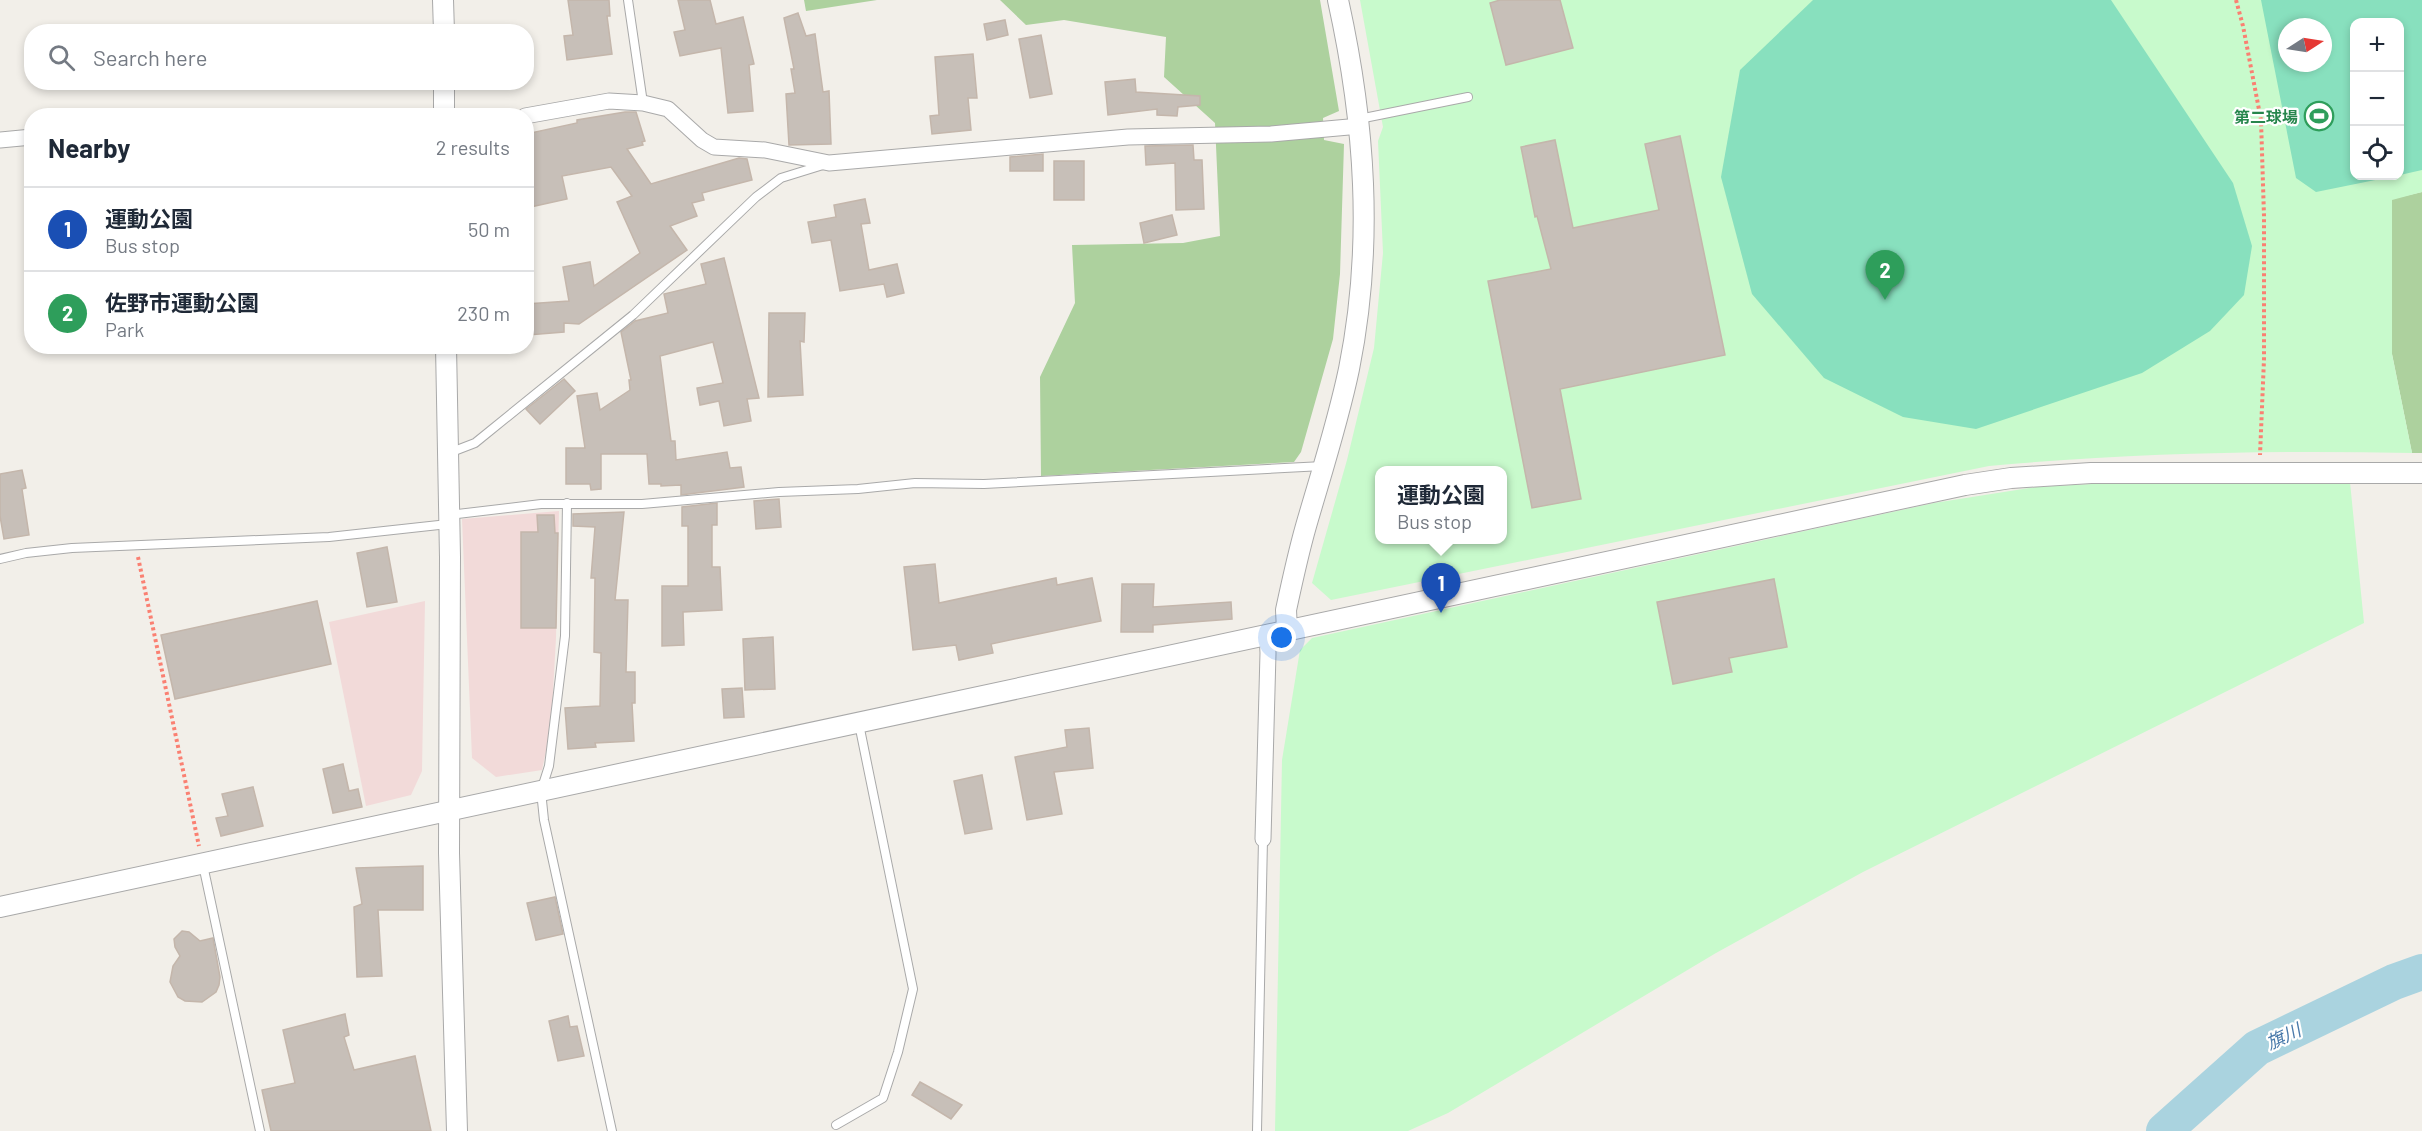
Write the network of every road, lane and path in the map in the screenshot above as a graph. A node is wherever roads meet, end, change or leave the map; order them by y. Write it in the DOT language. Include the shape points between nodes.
graph roads {
  1 [pos="444,0"];
  2 [pos="628,0"];
  3 [pos="1338,0"];
  4 [pos="2236,0"];
  5 [pos="444,24"];
  6 [pos="444,90"];
  7 [pos="1468,97"];
  8 [pos="643,103"];
  9 [pos="444,108"];
  10 [pos="534,114"];
  11 [pos="1360,123"];
  12 [pos="24,138"];
  13 [pos="0,140"];
  14 [pos="829,163"];
  15 [pos="446,354"];
  16 [pos="448,454"];
  17 [pos="1324,466"];
  18 [pos="2265,472"];
  19 [pos="2422,473"];
  20 [pos="567,503"];
  21 [pos="450,519"];
  22 [pos="136,544"];
  23 [pos="0,559"];
  24 [pos="1287,630"];
  25 [pos="1267,634"];
  26 [pos="859,724"];
  27 [pos="541,791"];
  28 [pos="450,810"];
  29 [pos="1263,839"];
  30 [pos="203,865"];
  31 [pos="0,907"];
  32 [pos="836,1125"];
  33 [pos="260,1131"];
  34 [pos="457,1131"];
  35 [pos="612,1131"];
  36 [pos="1257,1131"];
  1 -- 5 [label="street"];
  2 -- 8 [label="lane"];
  3 -- 11 [label="street"];
  4 -- 18 [label="path" via="2261,120 2264,347 2259,464"];
  6 -- 9 [label="street"];
  7 -- 11 [label="lane"];
  8 -- 10 [label="street" via="609,101"];
  8 -- 14 [label="street" via="668,109 714,147 765,150"];
  11 -- 14 [label="street" via="1271,134 1128,137"];
  11 -- 17 [label="street" via="1364,178 1362,267 1349,368"];
  12 -- 13 [label="street"];
  14 -- 16 [label="lane" via="772,184 633,315 475,443"];
  15 -- 16 [label="street"];
  16 -- 21 [label="street"];
  17 -- 20 [label="lane" via="984,484 915,483 642,504"];
  17 -- 24 [label="street" via="1286,610"];
  18 -- 19 [label="street"];
  18 -- 24 [label="street" via="2049,475 1965,485"];
  20 -- 21 [label="lane"];
  20 -- 27 [label="lane" via="562,664 549,766"];
  21 -- 22 [label="lane" via="329,537"];
  21 -- 28 [label="street"];
  22 -- 23 [label="lane" via="26,553"];
  22 -- 30 [label="path"];
  24 -- 25 [label="street"];
  25 -- 26 [label="street"];
  25 -- 29 [label="street"];
  26 -- 27 [label="street"];
  26 -- 32 [label="lane" via="913,989 883,1098"];
  27 -- 28 [label="street"];
  27 -- 35 [label="lane"];
  28 -- 30 [label="street"];
  28 -- 34 [label="street"];
  29 -- 36 [label="lane"];
  30 -- 31 [label="street"];
  30 -- 33 [label="lane"];
}
